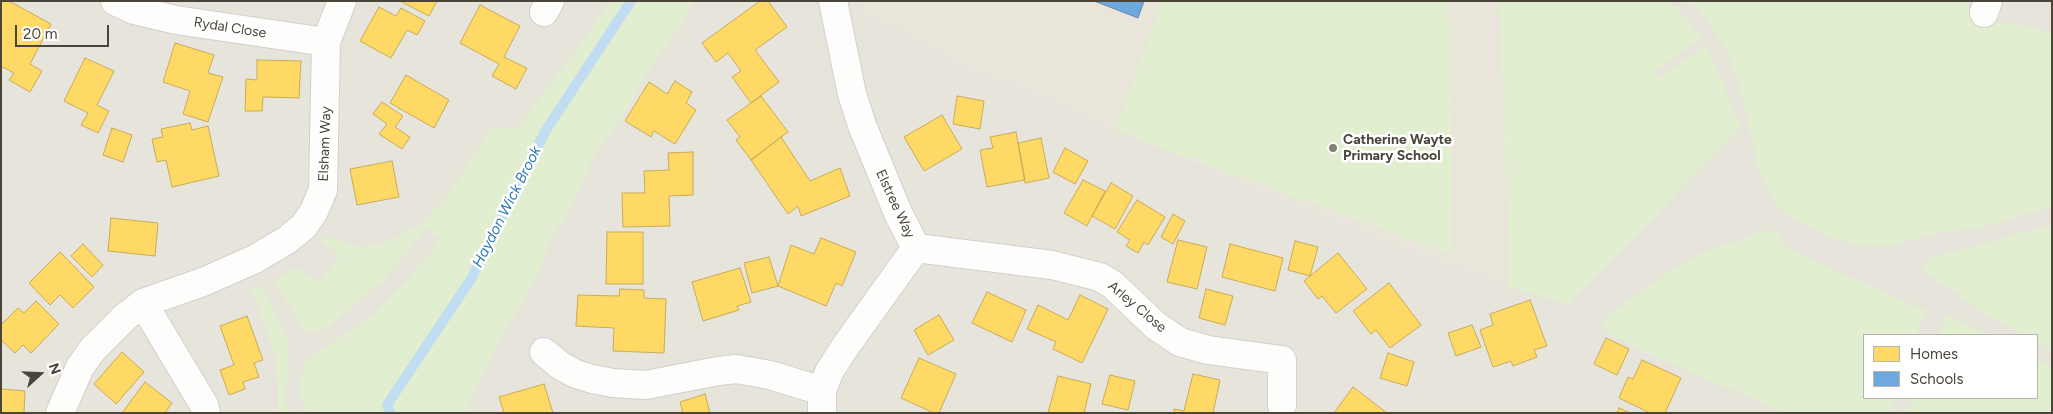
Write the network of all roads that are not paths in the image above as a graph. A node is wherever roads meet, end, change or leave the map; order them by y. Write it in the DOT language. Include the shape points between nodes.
graph roads {
  1 [pos="342,1"];
  2 [pos="833,1"];
  3 [pos="124,6"];
  4 [pos="326,42"];
  5 [pos="916,248"];
  6 [pos="143,303"];
  7 [pos="544,352"];
  8 [pos="822,402"];
  9 [pos="1282,405"];
  10 [pos="60,413"];
  11 [pos="206,413"];
  1 -- 4 [label="street, Elsham Way"];
  2 -- 5 [label="street, Elstree Way" via="852,94 862,125"];
  3 -- 4 [label="street, Rydal Close" via="176,20"];
  4 -- 6 [label="street, Elsham Way" via="323,190 304,226 255,259"];
  5 -- 8 [label="street, Elstree Way" via="829,372"];
  5 -- 9 [label="street, Arley Close" via="1052,265 1100,277 1113,285 1156,326 1180,342 1208,350 1282,360"];
  6 -- 10 [label="street, Elsham Way" via="124,318 80,366"];
  6 -- 11 [label="street"];
  7 -- 8 [label="street" via="561,366 592,380 646,385 736,369 770,375"];
}
